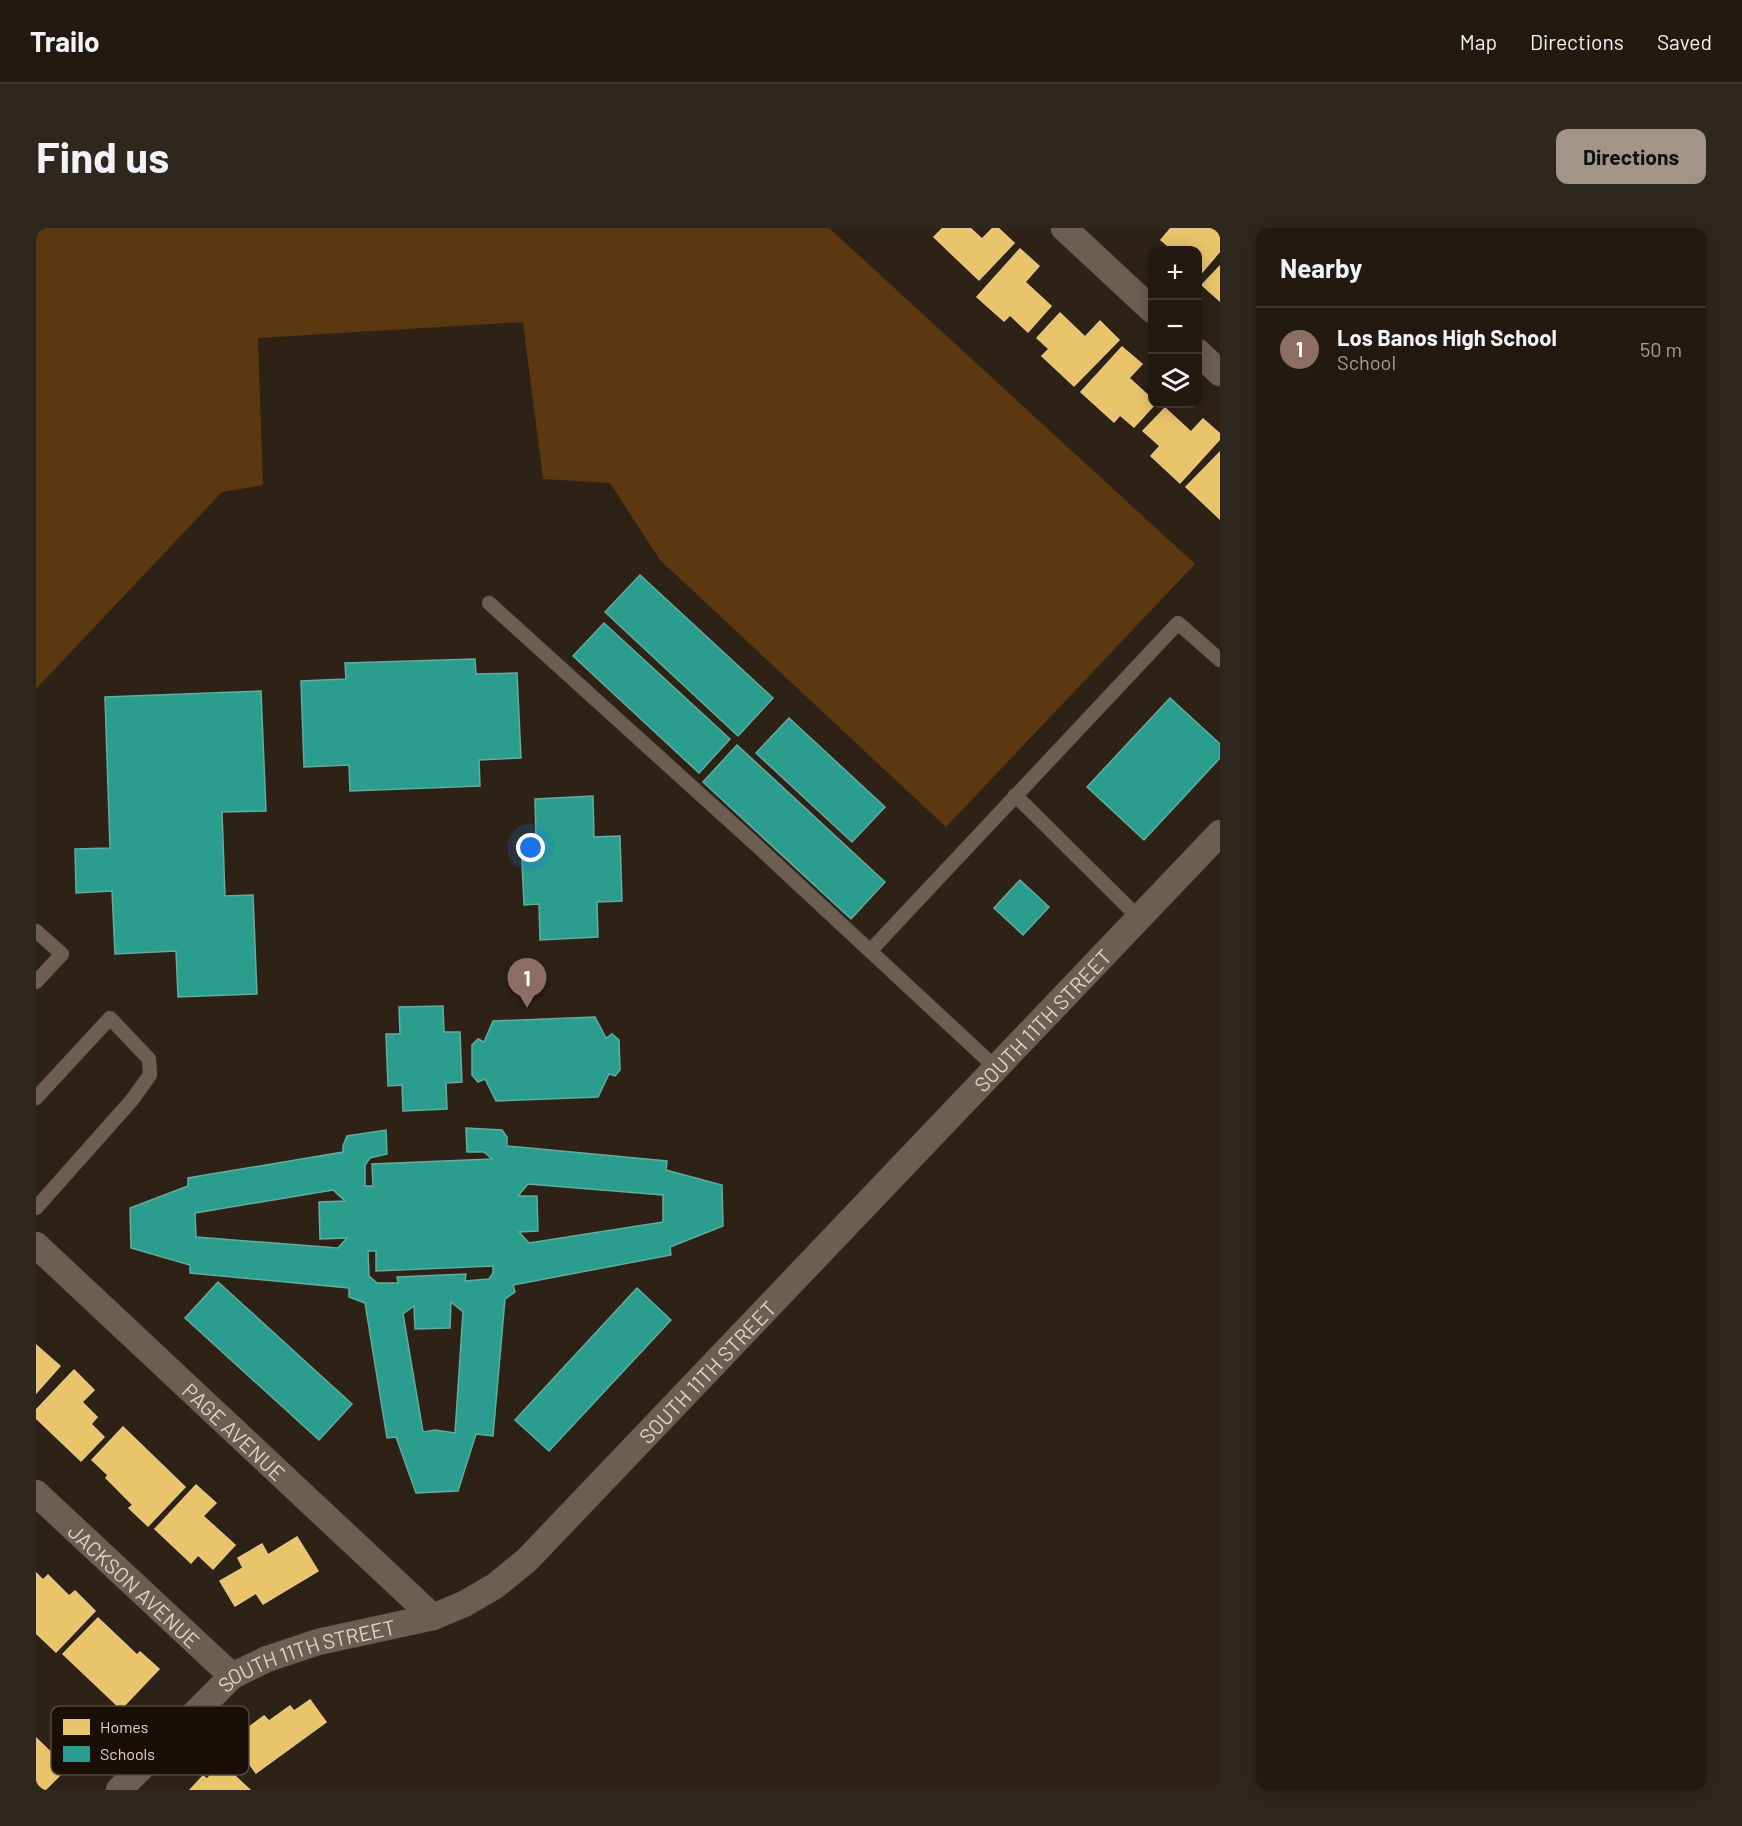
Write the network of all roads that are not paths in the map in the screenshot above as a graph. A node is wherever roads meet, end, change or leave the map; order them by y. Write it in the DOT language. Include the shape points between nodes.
graph roads {
  1 [pos="1064,228"];
  2 [pos="1148,306"];
  3 [pos="1199,354"];
  4 [pos="1220,373"];
  5 [pos="489,603"];
  6 [pos="1220,660"];
  7 [pos="1015,795"];
  8 [pos="1220,833"];
  9 [pos="1139,918"];
  10 [pos="36,931"];
  11 [pos="870,951"];
  12 [pos="36,982"];
  13 [pos="996,1068"];
  14 [pos="36,1098"];
  15 [pos="36,1208"];
  16 [pos="36,1245"];
  17 [pos="36,1493"];
  18 [pos="433,1617"];
  19 [pos="232,1676"];
  20 [pos="202,1706"];
  21 [pos="134,1775"];
  22 [pos="119,1790"];
  1 -- 2 [label="street"];
  3 -- 4 [label="street"];
  5 -- 11 [label="lane"];
  6 -- 7 [label="lane" via="1178,623"];
  7 -- 9 [label="lane"];
  7 -- 11 [label="lane"];
  8 -- 9 [label="street, SOUTH 11TH STREET"];
  9 -- 13 [label="street, SOUTH 11TH STREET"];
  10 -- 12 [label="lane" via="62,954"];
  11 -- 13 [label="lane"];
  13 -- 18 [label="street, SOUTH 11TH STREET" via="527,1560 495,1586"];
  14 -- 15 [label="lane" via="110,1018 149,1059 150,1075 132,1100"];
  16 -- 18 [label="street, PAGE AVENUE"];
  17 -- 19 [label="street, JACKSON AVENUE"];
  18 -- 19 [label="street, SOUTH 11TH STREET" via="318,1642"];
  19 -- 20 [label="street, SOUTH 11TH STREET"];
  21 -- 22 [label="street, SOUTH 11TH STREET"];
}
